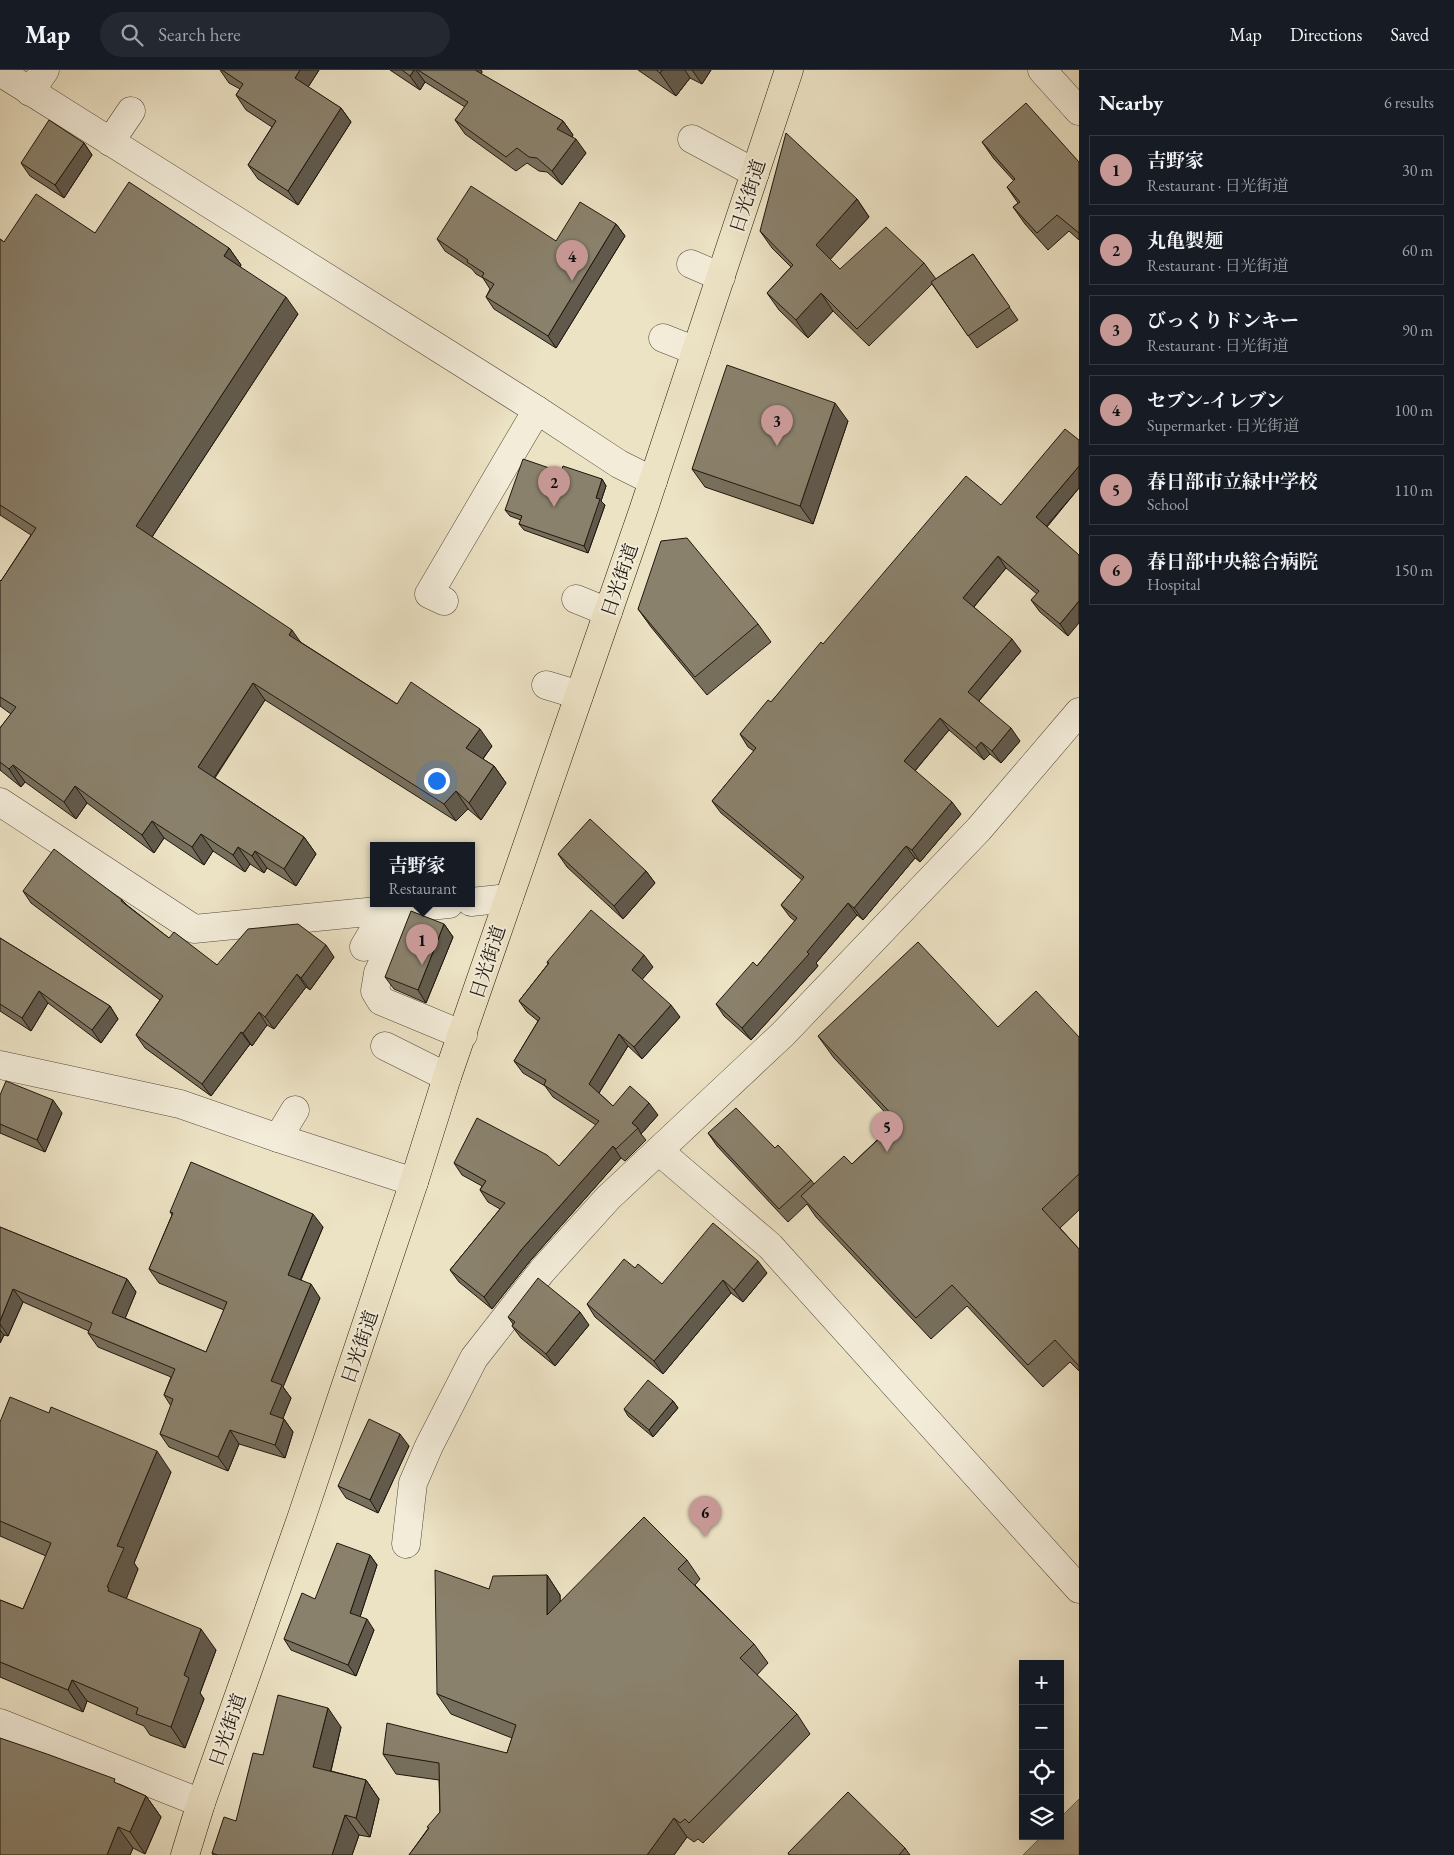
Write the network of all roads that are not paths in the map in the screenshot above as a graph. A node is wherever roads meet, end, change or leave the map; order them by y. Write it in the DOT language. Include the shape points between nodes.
graph roads {
  1 [pos="789,70"];
  2 [pos="1042,70"];
  3 [pos="0,72"];
  4 [pos="38,81"];
  5 [pos="131,111"];
  6 [pos="1079,111"];
  7 [pos="692,139"];
  8 [pos="110,142"];
  9 [pos="755,173"];
  10 [pos="691,264"];
  11 [pos="721,277"];
  12 [pos="663,338"];
  13 [pos="696,351"];
  14 [pos="537,410"];
  15 [pos="653,481"];
  16 [pos="576,600"];
  17 [pos="444,601"];
  18 [pos="608,612"];
  19 [pos="546,685"];
  20 [pos="579,695"];
  21 [pos="1079,712"];
  22 [pos="0,802"];
  23 [pos="508,898"];
  24 [pos="475,902"];
  25 [pos="418,907"];
  26 [pos="398,909"];
  27 [pos="364,946"];
  28 [pos="463,1035"];
  29 [pos="385,1046"];
  30 [pos="0,1066"];
  31 [pos="447,1077"];
  32 [pos="294,1110"];
  33 [pos="278,1138"];
  34 [pos="659,1151"];
  35 [pos="414,1182"];
  36 [pos="406,1544"];
  37 [pos="1079,1589"];
  38 [pos="0,1723"];
  39 [pos="201,1803"];
  40 [pos="185,1855"];
  1 -- 9 [label="highway, 日光街道"];
  2 -- 6 [label="street"];
  3 -- 4 [label="street"];
  4 -- 8 [label="street"];
  5 -- 8 [label="street"];
  7 -- 9 [label="street"];
  8 -- 14 [label="street"];
  9 -- 11 [label="highway, 日光街道"];
  10 -- 11 [label="street"];
  11 -- 13 [label="highway, 日光街道"];
  12 -- 13 [label="street"];
  13 -- 15 [label="highway, 日光街道"];
  14 -- 15 [label="street" via="573,423 619,464"];
  14 -- 17 [label="street" via="429,594"];
  15 -- 18 [label="highway, 日光街道"];
  16 -- 18 [label="street"];
  18 -- 20 [label="highway, 日光街道"];
  19 -- 20 [label="street"];
  20 -- 23 [label="highway, 日光街道"];
  21 -- 34 [label="street" via="979,829 817,999"];
  22 -- 26 [label="street" via="194,929"];
  23 -- 24 [label="street"];
  23 -- 28 [label="highway, 日光街道"];
  25 -- 26 [label="street"];
  26 -- 27 [label="street"];
  26 -- 28 [label="street" via="375,990 381,1001"];
  28 -- 31 [label="highway, 日光街道"];
  29 -- 31 [label="street"];
  30 -- 33 [label="street" via="180,1104"];
  31 -- 35 [label="highway, 日光街道"];
  32 -- 33 [label="street"];
  33 -- 35 [label="street"];
  34 -- 36 [label="street" via="608,1198 542,1271 474,1358 428,1446 413,1483"];
  34 -- 37 [label="street" via="770,1246"];
  35 -- 39 [label="highway, 日光街道"];
  38 -- 39 [label="street"];
  39 -- 40 [label="highway, 日光街道"];
}
